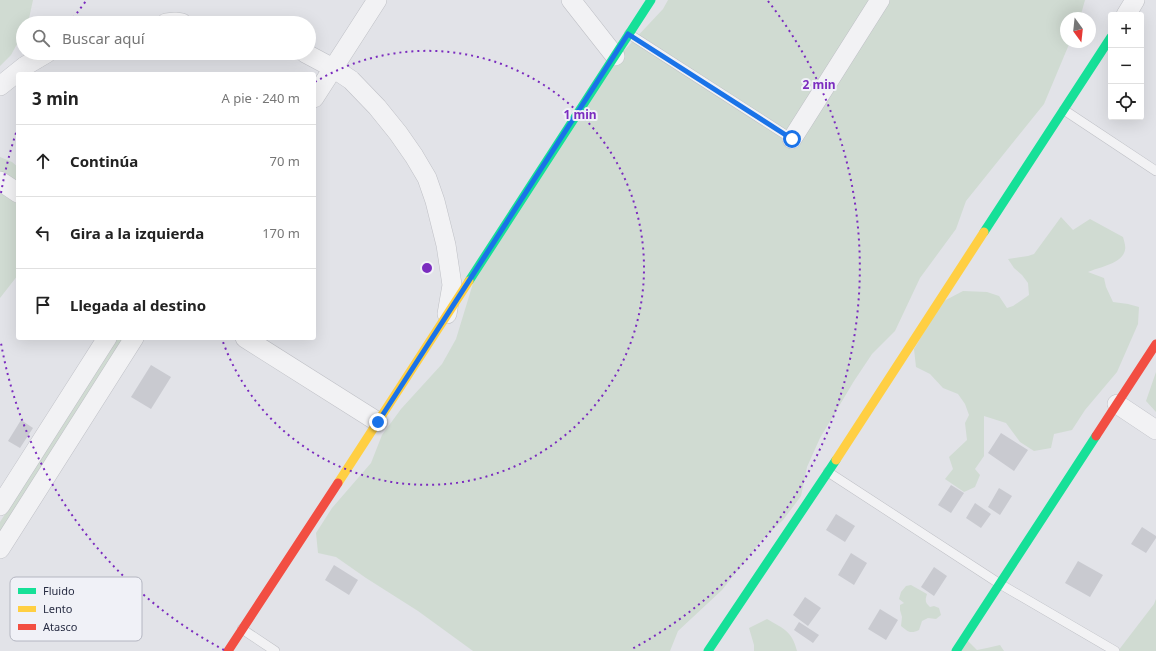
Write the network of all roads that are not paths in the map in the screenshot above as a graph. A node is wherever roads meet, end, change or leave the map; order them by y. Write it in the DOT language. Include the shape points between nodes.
graph roads {
  1 [pos="377,0"];
  2 [pos="571,0"];
  3 [pos="651,0"];
  4 [pos="880,0"];
  5 [pos="1135,0"];
  6 [pos="1128,12"];
  7 [pos="628,34"];
  8 [pos="1108,42"];
  9 [pos="614,56"];
  10 [pos="316,58"];
  11 [pos="35,60"];
  12 [pos="333,68"];
  13 [pos="18,72"];
  14 [pos="16,73"];
  15 [pos="0,86"];
  16 [pos="316,95"];
  17 [pos="1064,110"];
  18 [pos="792,139"];
  19 [pos="1156,170"];
  20 [pos="0,181"];
  21 [pos="16,191"];
  22 [pos="447,314"];
  23 [pos="106,340"];
  24 [pos="133,340"];
  25 [pos="248,340"];
  26 [pos="1156,344"];
  27 [pos="1117,404"];
  28 [pos="378,422"];
  29 [pos="1156,430"];
  30 [pos="828,472"];
  31 [pos="0,506"];
  32 [pos="0,549"];
  33 [pos="1000,584"];
  34 [pos="242,629"];
  35 [pos="228,651"];
  36 [pos="275,651"];
  37 [pos="708,651"];
  38 [pos="956,651"];
  39 [pos="1115,651"];
  1 -- 12 [label="street"];
  2 -- 9 [label="street"];
  3 -- 7 [label="street"];
  4 -- 18 [label="street"];
  5 -- 6 [label="street"];
  7 -- 9 [label="street"];
  7 -- 18 [label="lane"];
  8 -- 17 [label="street"];
  9 -- 22 [label="street"];
  10 -- 12 [label="street"];
  11 -- 13 [label="street"];
  12 -- 16 [label="street"];
  12 -- 22 [label="street" via="351,80 377,107 410,150 427,178 446,245 452,285"];
  14 -- 15 [label="street"];
  17 -- 19 [label="lane"];
  17 -- 30 [label="street"];
  20 -- 21 [label="street"];
  22 -- 28 [label="street"];
  23 -- 31 [label="street"];
  24 -- 32 [label="street"];
  25 -- 28 [label="street"];
  26 -- 27 [label="street"];
  27 -- 29 [label="street"];
  27 -- 33 [label="street"];
  28 -- 34 [label="street"];
  30 -- 33 [label="lane"];
  30 -- 37 [label="street"];
  33 -- 38 [label="street"];
  33 -- 39 [label="lane"];
  34 -- 35 [label="street"];
  34 -- 36 [label="lane"];
}
